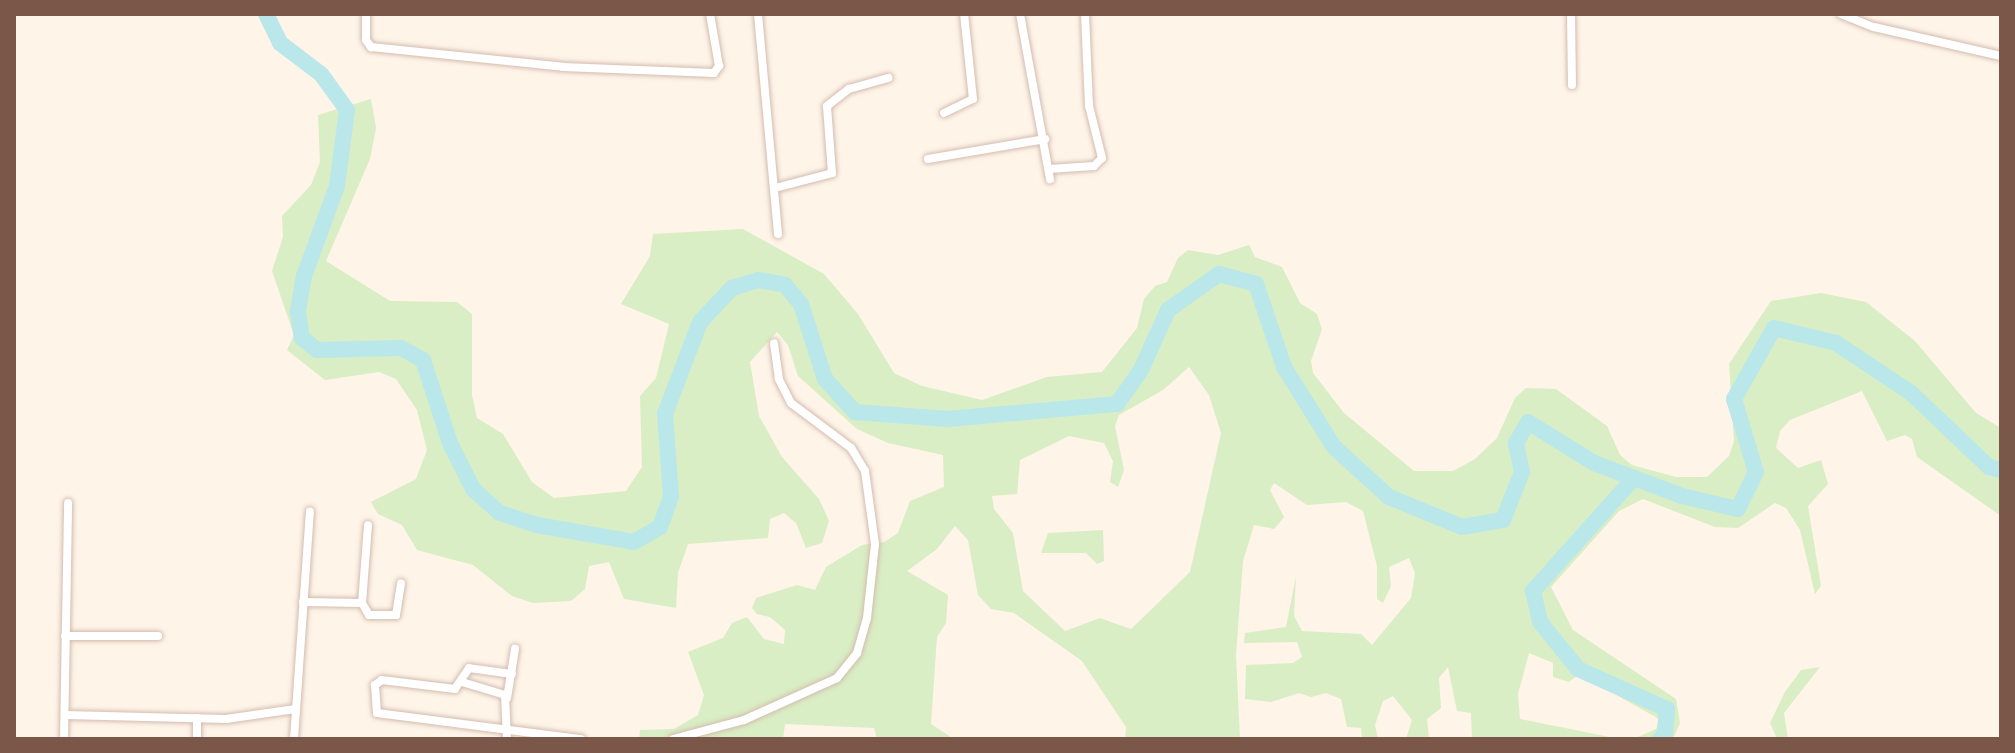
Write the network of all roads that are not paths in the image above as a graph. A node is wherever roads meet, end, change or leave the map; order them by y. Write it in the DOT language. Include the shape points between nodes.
graph roads {
  1 [pos="366,14"];
  2 [pos="710,14"];
  3 [pos="758,14"];
  4 [pos="964,14"];
  5 [pos="1020,14"];
  6 [pos="1085,14"];
  7 [pos="1571,14"];
  8 [pos="1841,14"];
  9 [pos="2001,56"];
  10 [pos="888,78"];
  11 [pos="1572,85"];
  12 [pos="944,113"];
  13 [pos="1045,139"];
  14 [pos="928,159"];
  15 [pos="775,188"];
  16 [pos="778,234"];
  17 [pos="774,343"];
  18 [pos="68,503"];
  19 [pos="310,512"];
  20 [pos="368,525"];
  21 [pos="401,583"];
  22 [pos="303,602"];
  23 [pos="362,603"];
  24 [pos="65,636"];
  25 [pos="158,636"];
  26 [pos="515,649"];
  27 [pos="512,674"];
  28 [pos="462,682"];
  29 [pos="507,698"];
  30 [pos="295,709"];
  31 [pos="65,715"];
  32 [pos="197,718"];
  33 [pos="507,735"];
  34 [pos="64,739"];
  35 [pos="197,739"];
  36 [pos="294,739"];
  37 [pos="581,739"];
  38 [pos="673,739"];
  1 -- 2 [label="street" via="371,47 563,67 714,73 719,66"];
  3 -- 15 [label="street"];
  4 -- 12 [label="street" via="973,99"];
  5 -- 13 [label="street"];
  6 -- 13 [label="street" via="1089,106 1102,158 1094,166 1050,174"];
  7 -- 11 [label="street"];
  8 -- 9 [label="street" via="1874,27"];
  10 -- 15 [label="street" via="849,89 827,106 832,173"];
  13 -- 14 [label="street"];
  15 -- 16 [label="street"];
  17 -- 38 [label="street" via="779,379 791,403 851,448 865,471 875,544 867,618 857,653 837,678 744,720"];
  18 -- 24 [label="street"];
  19 -- 22 [label="street"];
  20 -- 23 [label="street"];
  21 -- 23 [label="street" via="396,615 369,615"];
  22 -- 23 [label="street"];
  22 -- 30 [label="street"];
  24 -- 25 [label="street"];
  24 -- 31 [label="street"];
  26 -- 27 [label="street"];
  27 -- 28 [label="street" via="469,668"];
  27 -- 29 [label="street"];
  28 -- 29 [label="street"];
  28 -- 33 [label="street" via="451,689 382,680 375,685 377,713"];
  29 -- 33 [label="street"];
  30 -- 32 [label="street"];
  30 -- 36 [label="street"];
  31 -- 32 [label="street"];
  31 -- 34 [label="street"];
  32 -- 35 [label="street"];
  33 -- 37 [label="street"];
}
